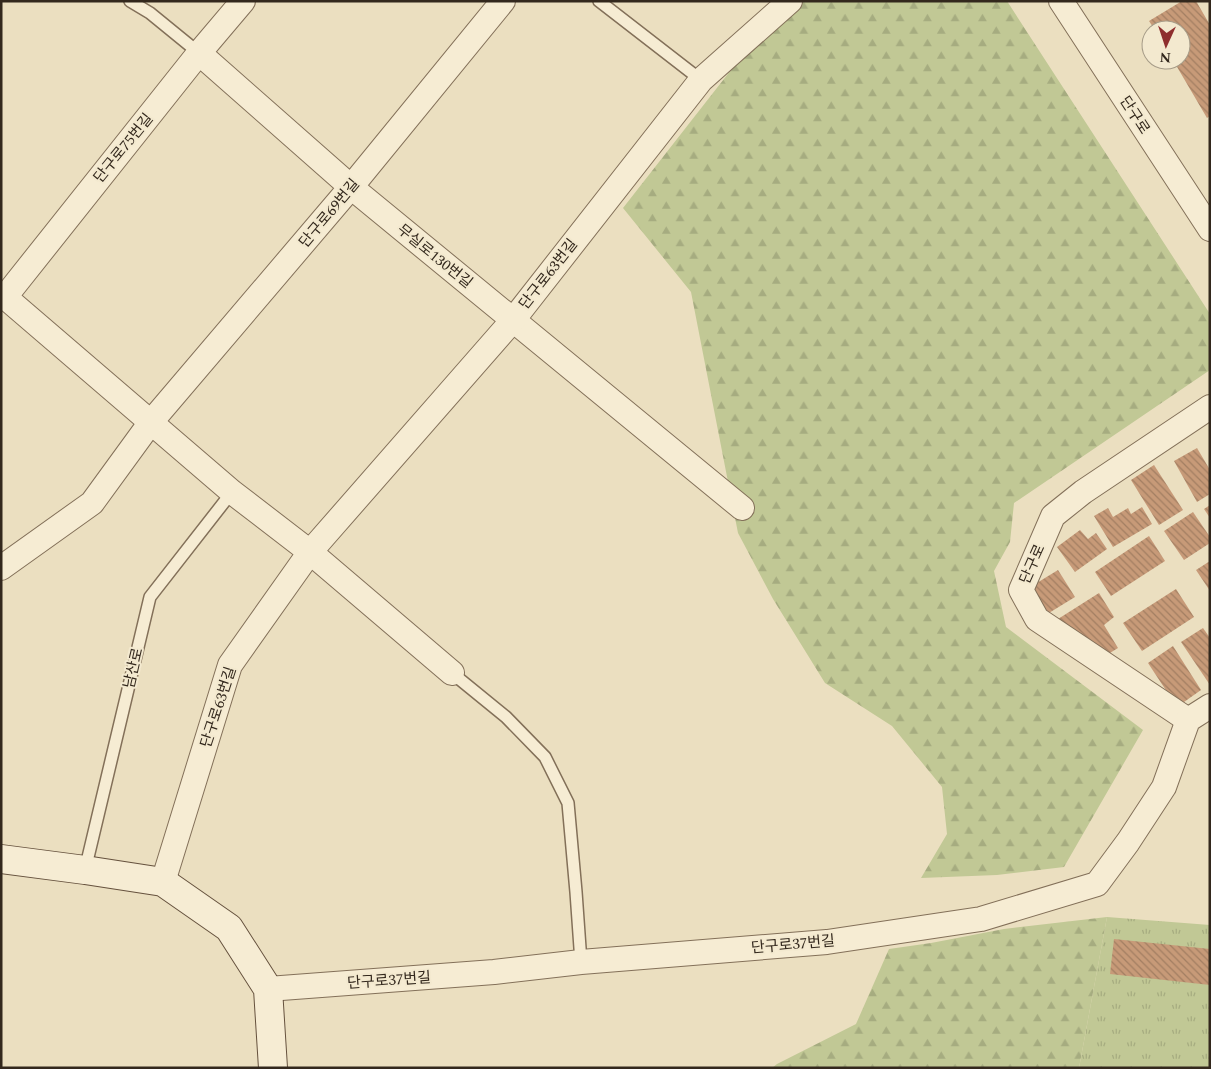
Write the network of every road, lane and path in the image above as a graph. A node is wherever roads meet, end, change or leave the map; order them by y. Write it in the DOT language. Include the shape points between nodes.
graph roads {
  1 [pos="130,1"];
  2 [pos="243,1"];
  3 [pos="503,1"];
  4 [pos="598,1"];
  5 [pos="790,1"];
  6 [pos="1061,1"];
  7 [pos="199,53"];
  8 [pos="701,80"];
  9 [pos="351,188"];
  10 [pos="1206,214"];
  11 [pos="3,297"];
  12 [pos="512,320"];
  13 [pos="1210,407"];
  14 [pos="151,422"];
  15 [pos="232,492"];
  16 [pos="742,508"];
  17 [pos="310,552"];
  18 [pos="1,568"];
  19 [pos="452,673"];
  20 [pos="1210,706"];
  21 [pos="1188,720"];
  22 [pos="1,860"];
  23 [pos="85,870"];
  24 [pos="164,882"];
  25 [pos="581,962"];
  26 [pos="268,990"];
  27 [pos="273,1068"];
  1 -- 7 [label="lane, 무실로130번길"];
  2 -- 7 [label="street, 단구로75번길"];
  3 -- 9 [label="street, 단구로69번길"];
  4 -- 8 [label="lane"];
  5 -- 8 [label="street, 단구로63번길"];
  6 -- 10 [label="street, 단구로"];
  7 -- 9 [label="street, 무실로130번길"];
  7 -- 11 [label="street, 단구로75번길"];
  8 -- 12 [label="street, 단구로63번길"];
  9 -- 12 [label="street, 무실로130번길"];
  9 -- 14 [label="street, 단구로69번길"];
  11 -- 14 [label="street, 단구로75번길"];
  12 -- 16 [label="street, 무실로130번길"];
  12 -- 17 [label="street, 단구로63번길"];
  13 -- 21 [label="street, 단구로" via="1083,492 1053,516 1021,590 1036,618"];
  14 -- 15 [label="street"];
  14 -- 18 [label="street, 단구로69번길" via="92,503"];
  15 -- 17 [label="street"];
  15 -- 23 [label="lane, 남산로" via="150,597"];
  17 -- 19 [label="street"];
  17 -- 24 [label="street, 단구로63번길" via="230,664"];
  19 -- 25 [label="lane" via="506,717 545,757 568,803"];
  20 -- 21 [label="street"];
  21 -- 25 [label="street, 단구로37번길" via="1164,787 1097,884 981,919 827,942"];
  22 -- 23 [label="street"];
  23 -- 24 [label="street"];
  24 -- 26 [label="street" via="229,928"];
  25 -- 26 [label="street, 단구로37번길"];
  26 -- 27 [label="street"];
}
